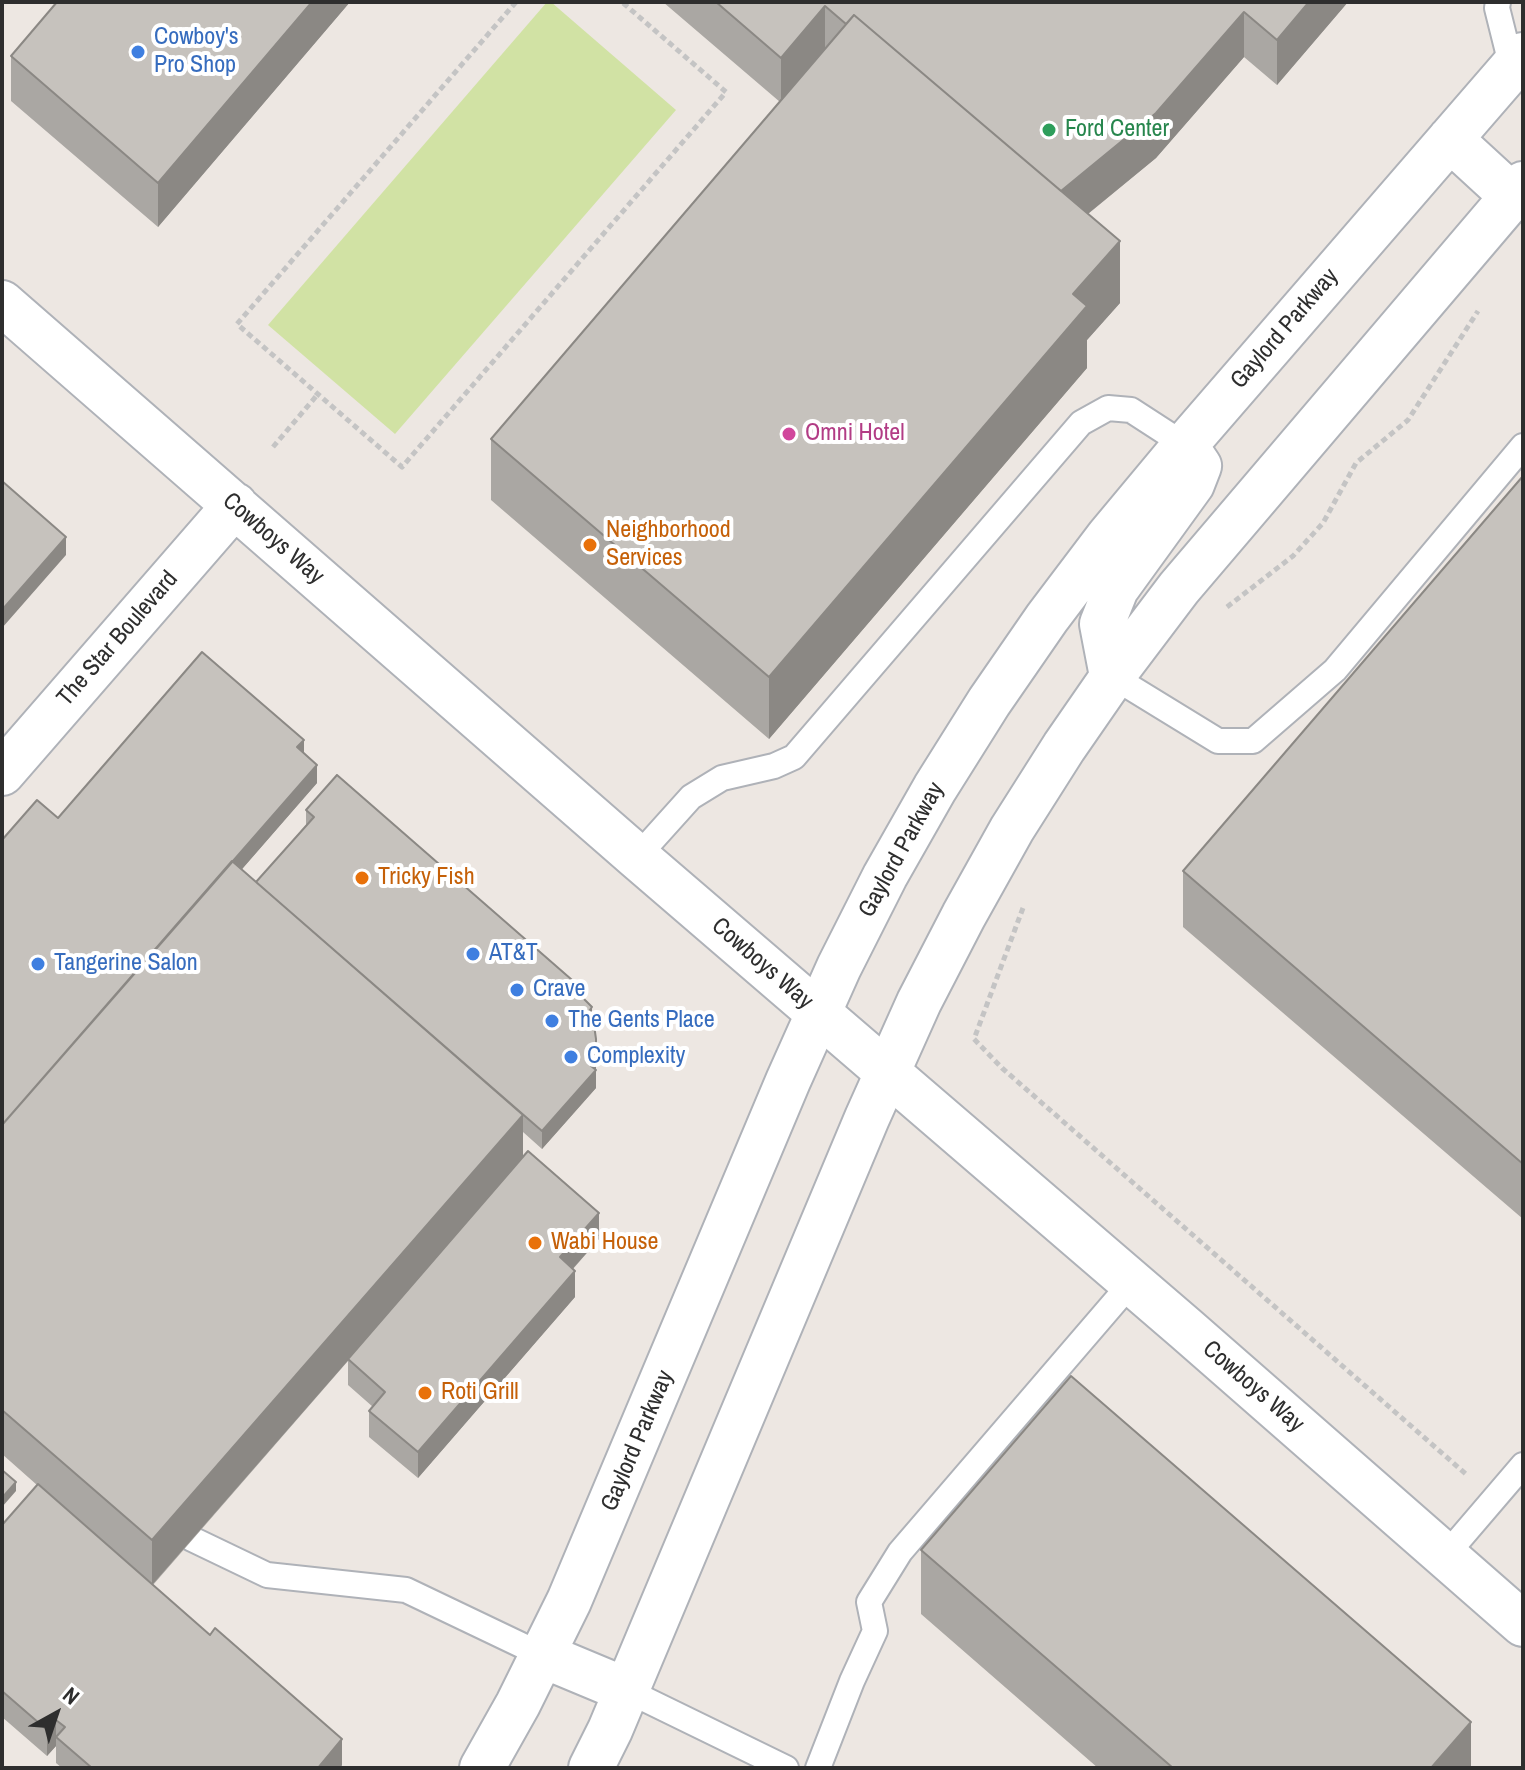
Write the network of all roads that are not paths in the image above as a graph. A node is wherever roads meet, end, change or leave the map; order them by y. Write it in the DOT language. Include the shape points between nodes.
graph roads {
  1 [pos="1498,2"];
  2 [pos="1517,62"];
  3 [pos="1450,139"];
  4 [pos="1519,195"];
  5 [pos="2,303"];
  6 [pos="1185,445"];
  7 [pos="1523,446"];
  8 [pos="235,505"];
  9 [pos="1112,676"];
  10 [pos="2,773"];
  11 [pos="637,857"];
  12 [pos="819,1012"];
  13 [pos="888,1071"];
  14 [pos="1132,1282"];
  15 [pos="1523,1465"];
  16 [pos="192,1539"];
  17 [pos="1446,1555"];
  18 [pos="1523,1624"];
  19 [pos="542,1655"];
  20 [pos="626,1690"];
  21 [pos="482,1768"];
  22 [pos="591,1768"];
  23 [pos="786,1768"];
  24 [pos="818,1768"];
  1 -- 2 [label="lane"];
  2 -- 3 [label="street, Gaylord Parkway"];
  3 -- 4 [label="street"];
  3 -- 6 [label="street, Gaylord Parkway"];
  4 -- 9 [label="street" via="1242,512"];
  5 -- 8 [label="street, Cowboys Way"];
  6 -- 9 [label="street" via="1199,466 1192,484 1116,589 1102,624"];
  6 -- 11 [label="lane" via="1131,410 1108,408 1081,423 794,757 722,778 691,797"];
  6 -- 12 [label="street, Gaylord Parkway" via="1109,536 989,702 885,876"];
  7 -- 9 [label="lane" via="1335,670 1253,741 1218,741"];
  8 -- 10 [label="street, The Star Boulevard"];
  8 -- 11 [label="street, Cowboys Way"];
  9 -- 13 [label="street" via="977,890"];
  11 -- 12 [label="street, Cowboys Way"];
  12 -- 13 [label="street, Cowboys Way"];
  12 -- 19 [label="street, Gaylord Parkway"];
  13 -- 14 [label="street, Cowboys Way"];
  13 -- 20 [label="street"];
  14 -- 17 [label="street, Cowboys Way"];
  14 -- 24 [label="lane" via="900,1552 869,1602 875,1631"];
  15 -- 17 [label="lane"];
  16 -- 19 [label="lane" via="267,1575 406,1590"];
  17 -- 18 [label="street, Cowboys Way"];
  19 -- 20 [label="street"];
  19 -- 21 [label="street, Gaylord Parkway"];
  20 -- 22 [label="street"];
  20 -- 23 [label="lane"];
}
